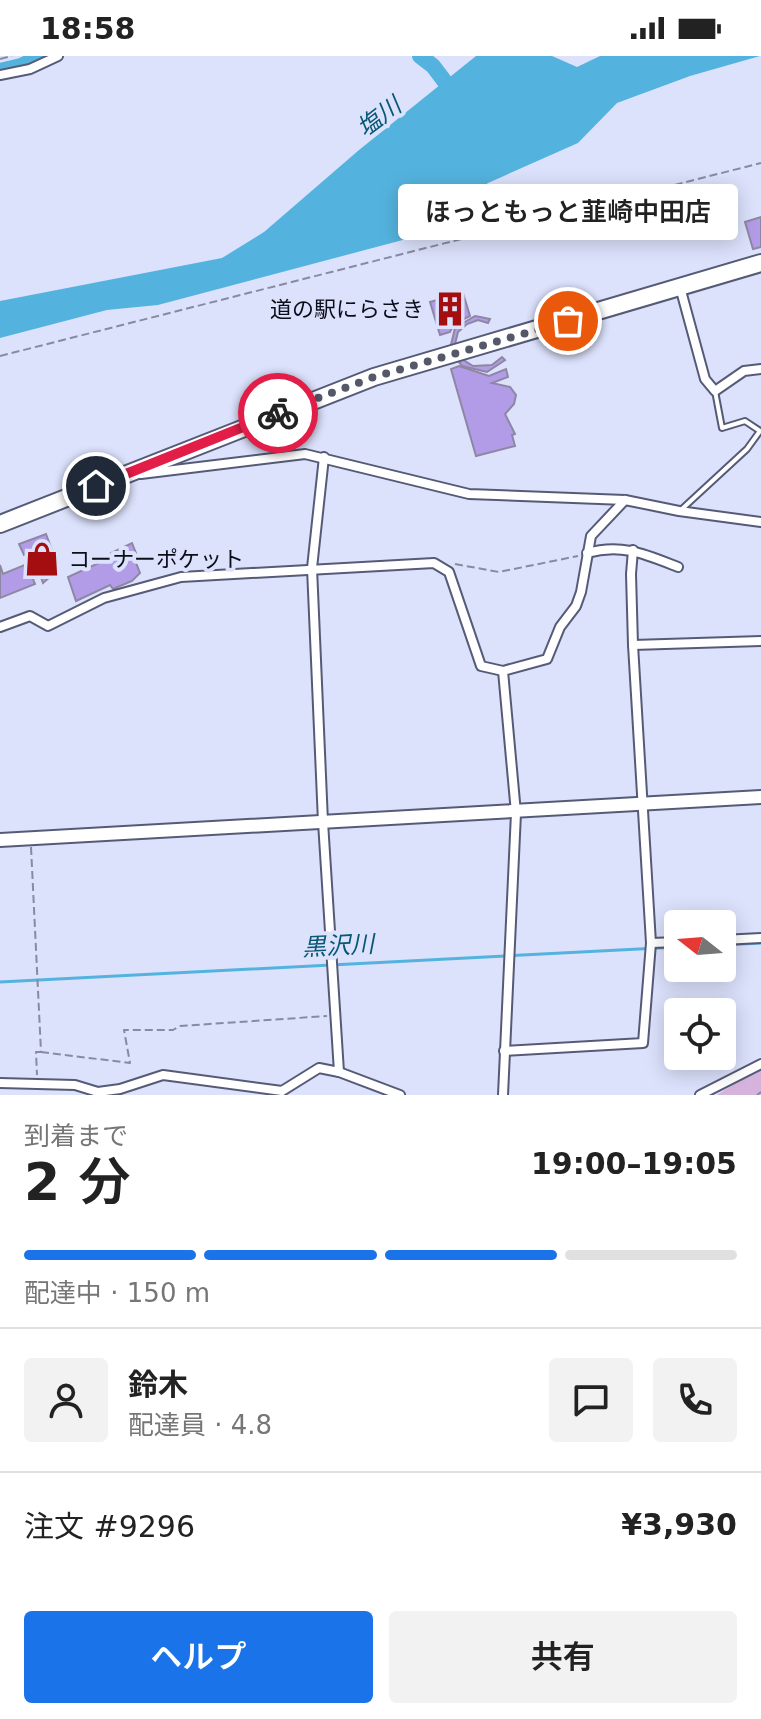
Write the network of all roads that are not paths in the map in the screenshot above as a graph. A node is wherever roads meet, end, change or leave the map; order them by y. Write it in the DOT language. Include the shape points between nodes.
graph roads {
  1 [pos="58,56"];
  2 [pos="0,75"];
  3 [pos="761,263"];
  4 [pos="679,287"];
  5 [pos="761,369"];
  6 [pos="715,391"];
  7 [pos="324,457"];
  8 [pos="120,476"];
  9 [pos="625,500"];
  10 [pos="679,511"];
  11 [pos="761,522"];
  12 [pos="0,524"];
  13 [pos="633,550"];
  14 [pos="587,553"];
  15 [pos="678,567"];
  16 [pos="312,568"];
  17 [pos="0,627"];
  18 [pos="761,641"];
  19 [pos="633,645"];
  20 [pos="503,671"];
  21 [pos="761,797"];
  22 [pos="644,805"];
  23 [pos="516,813"];
  24 [pos="323,822"];
  25 [pos="0,840"];
  26 [pos="761,938"];
  27 [pos="736,939"];
  28 [pos="651,943"];
  29 [pos="664,943"];
  30 [pos="504,1051"];
  31 [pos="761,1064"];
  32 [pos="339,1072"];
  33 [pos="0,1083"];
  34 [pos="400,1095"];
  35 [pos="503,1095"];
  36 [pos="700,1095"];
  1 -- 2 [label="street"];
  3 -- 4 [label="highway"];
  4 -- 6 [label="street" via="705,379"];
  4 -- 8 [label="highway" via="374,377"];
  5 -- 6 [label="street" via="744,371"];
  6 -- 10 [label="lane" via="722,428 745,421 760,431"];
  7 -- 8 [label="street" via="298,454"];
  7 -- 9 [label="street" via="469,494"];
  7 -- 16 [label="street"];
  8 -- 12 [label="highway"];
  9 -- 10 [label="street"];
  9 -- 14 [label="street" via="591,536"];
  10 -- 11 [label="street"];
  13 -- 14 [label="street" via="608,547"];
  13 -- 15 [label="street"];
  13 -- 19 [label="street"];
  14 -- 20 [label="street" via="576,606 547,659"];
  16 -- 17 [label="street" via="181,577 104,598 57,624 48,626 30,616"];
  16 -- 20 [label="street" via="434,563 449,572 481,666"];
  16 -- 24 [label="street"];
  18 -- 19 [label="street"];
  19 -- 22 [label="street"];
  20 -- 23 [label="street"];
  21 -- 22 [label="street"];
  22 -- 23 [label="street"];
  22 -- 28 [label="street"];
  23 -- 24 [label="street"];
  23 -- 30 [label="street"];
  24 -- 25 [label="street"];
  24 -- 32 [label="street"];
  26 -- 27 [label="street"];
  28 -- 29 [label="street"];
  28 -- 30 [label="street" via="643,1043"];
  30 -- 35 [label="street"];
  31 -- 36 [label="street"];
  32 -- 33 [label="street" via="319,1068 282,1091 163,1075 98,1092 75,1085"];
  32 -- 34 [label="street"];
}
